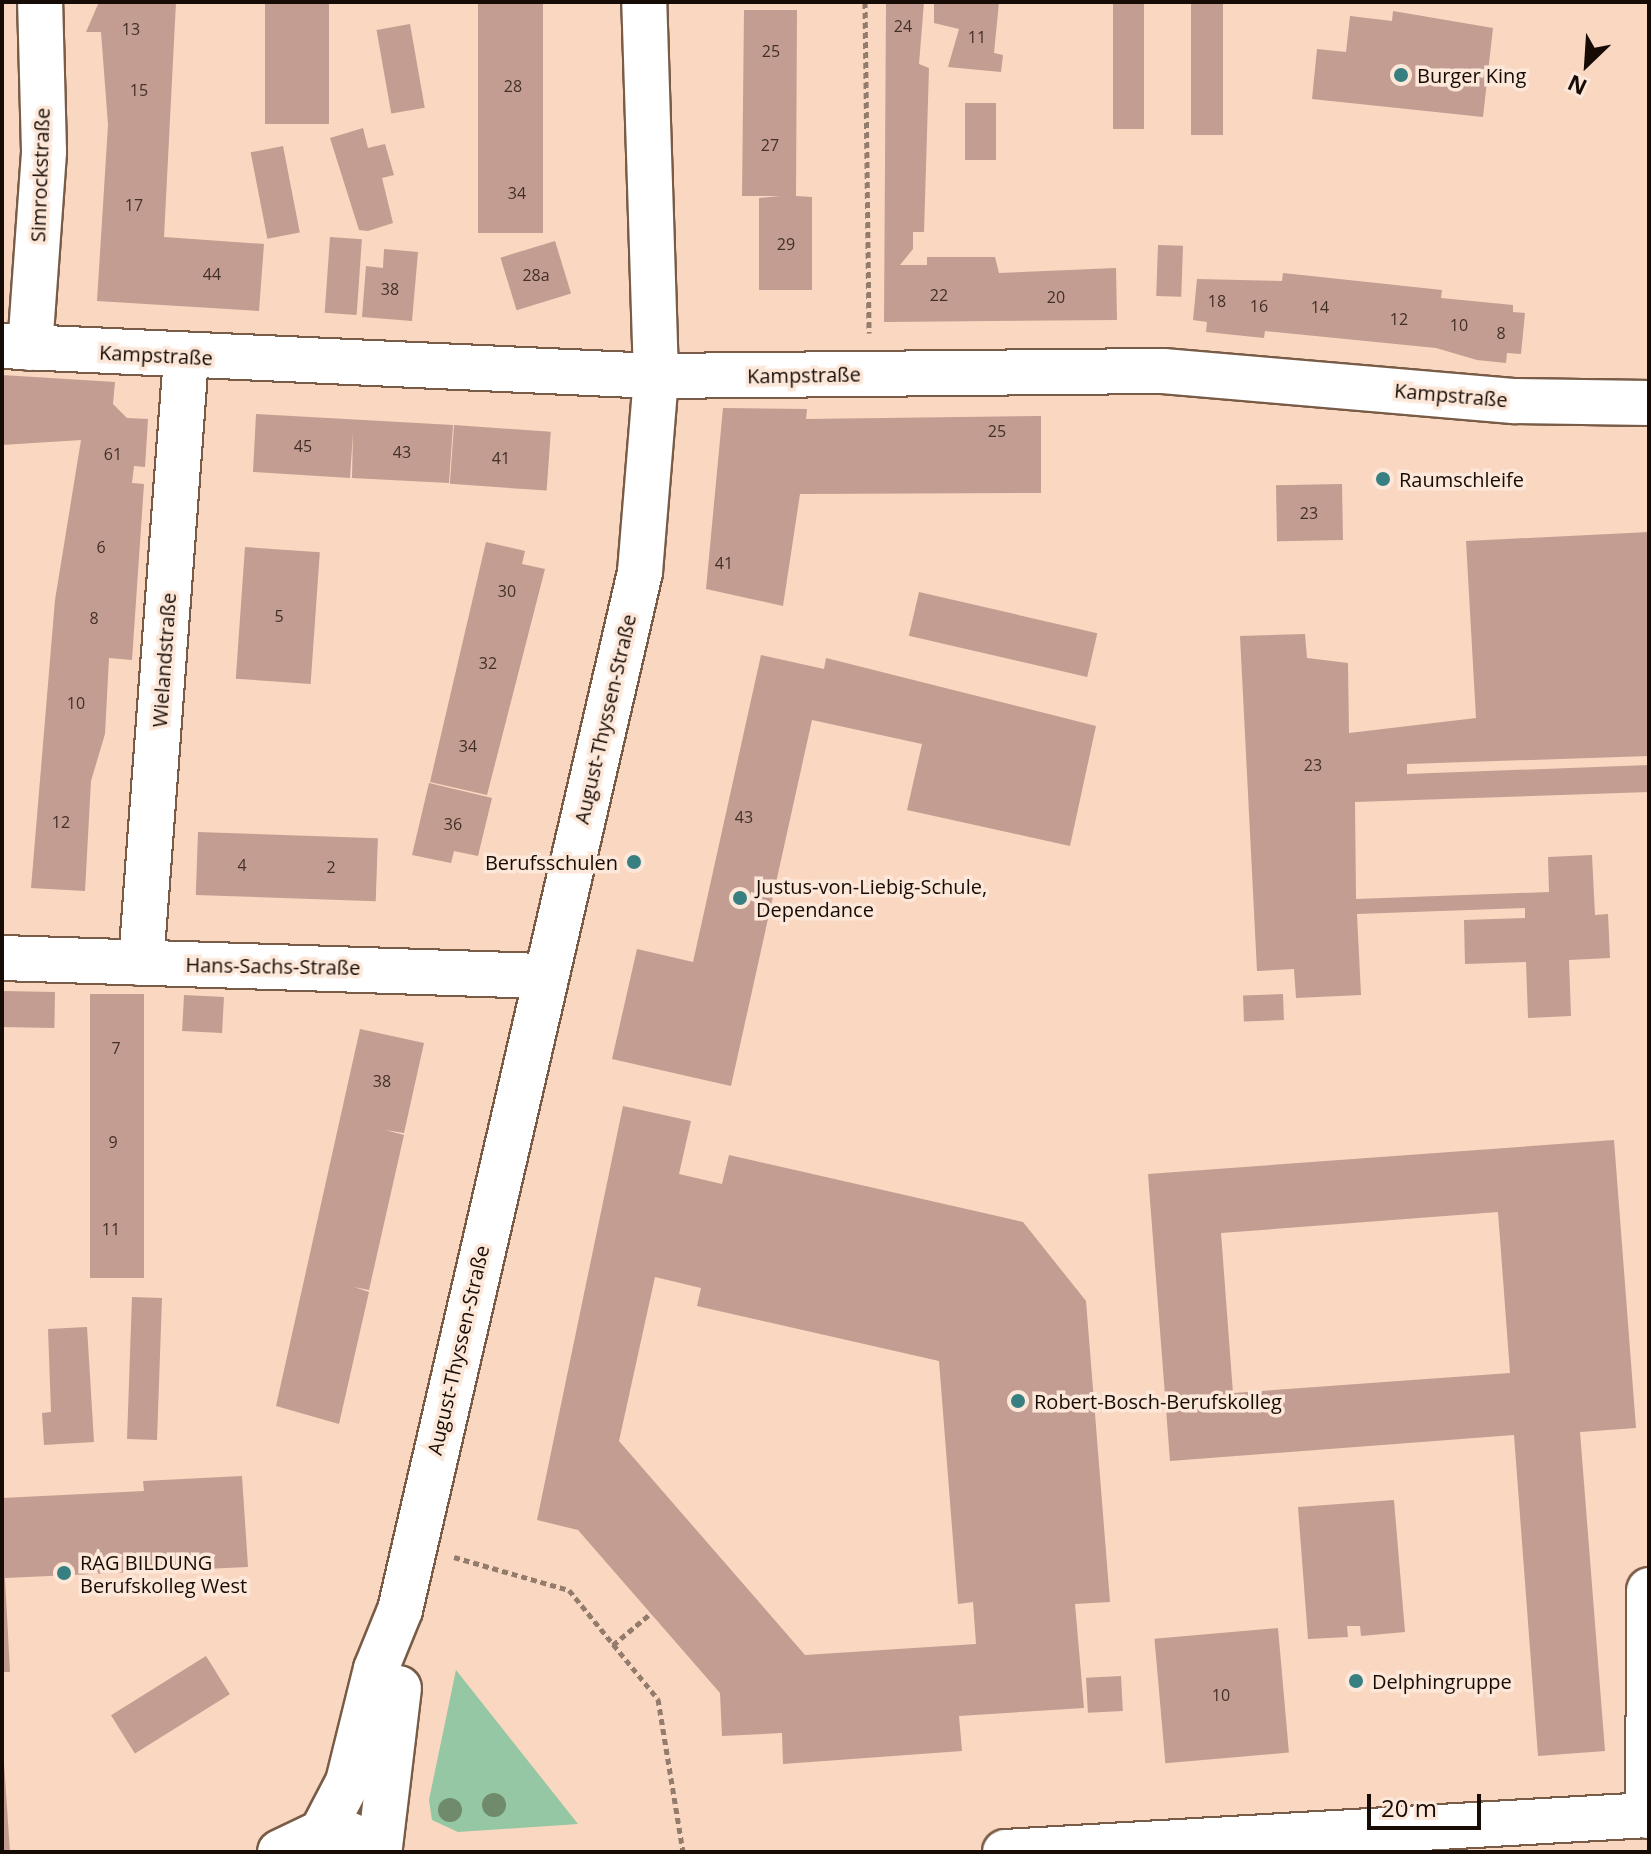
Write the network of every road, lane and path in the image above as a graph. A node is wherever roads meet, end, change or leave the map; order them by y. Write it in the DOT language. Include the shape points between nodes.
graph roads {
  1 [pos="40,2"];
  2 [pos="644,2"];
  3 [pos="865,2"];
  4 [pos="16,347"];
  5 [pos="186,357"];
  6 [pos="869,374"];
  7 [pos="656,376"];
  8 [pos="1649,388"];
  9 [pos="1605,402"];
  10 [pos="1649,403"];
  11 [pos="2,958"];
  12 [pos="141,963"];
  13 [pos="543,976"];
  14 [pos="414,1546"];
  15 [pos="1649,1590"];
  16 [pos="400,1610"];
  17 [pos="651,1613"];
  18 [pos="613,1645"];
  19 [pos="1648,1728"];
  20 [pos="1649,1816"];
  21 [pos="322,1832"];
  22 [pos="382,1849"];
  23 [pos="280,1852"];
  24 [pos="683,1852"];
  25 [pos="1005,1852"];
  1 -- 4 [label="street, Simrockstraße" via="44,151"];
  2 -- 7 [label="street, August-Thyssen-Straße"];
  3 -- 6 [label="path"];
  4 -- 5 [label="street, Kampstraße"];
  5 -- 7 [label="street, Kampstraße"];
  5 -- 12 [label="street, Wielandstraße"];
  6 -- 7 [label="street, Kampstraße"];
  6 -- 9 [label="street, Kampstraße" via="1163,371"];
  7 -- 13 [label="street, August-Thyssen-Straße" via="640,572"];
  8 -- 9 [label="street, Kampstraße"];
  9 -- 10 [label="street, Kampstraße"];
  11 -- 12 [label="street, Hans-Sachs-Straße"];
  12 -- 13 [label="street, Hans-Sachs-Straße"];
  13 -- 14 [label="street, August-Thyssen-Straße"];
  14 -- 16 [label="street, August-Thyssen-Straße"];
  14 -- 18 [label="path" via="569,1590"];
  15 -- 19 [label="street"];
  16 -- 21 [label="street, August-Thyssen-Straße" via="376,1669 348,1782"];
  16 -- 22 [label="street, August-Thyssen-Straße" via="401,1676"];
  17 -- 18 [label="path"];
  18 -- 24 [label="path" via="658,1699"];
  19 -- 20 [label="street"];
  20 -- 25 [label="street"];
  21 -- 22 [label="street"];
  21 -- 23 [label="street"];
}
